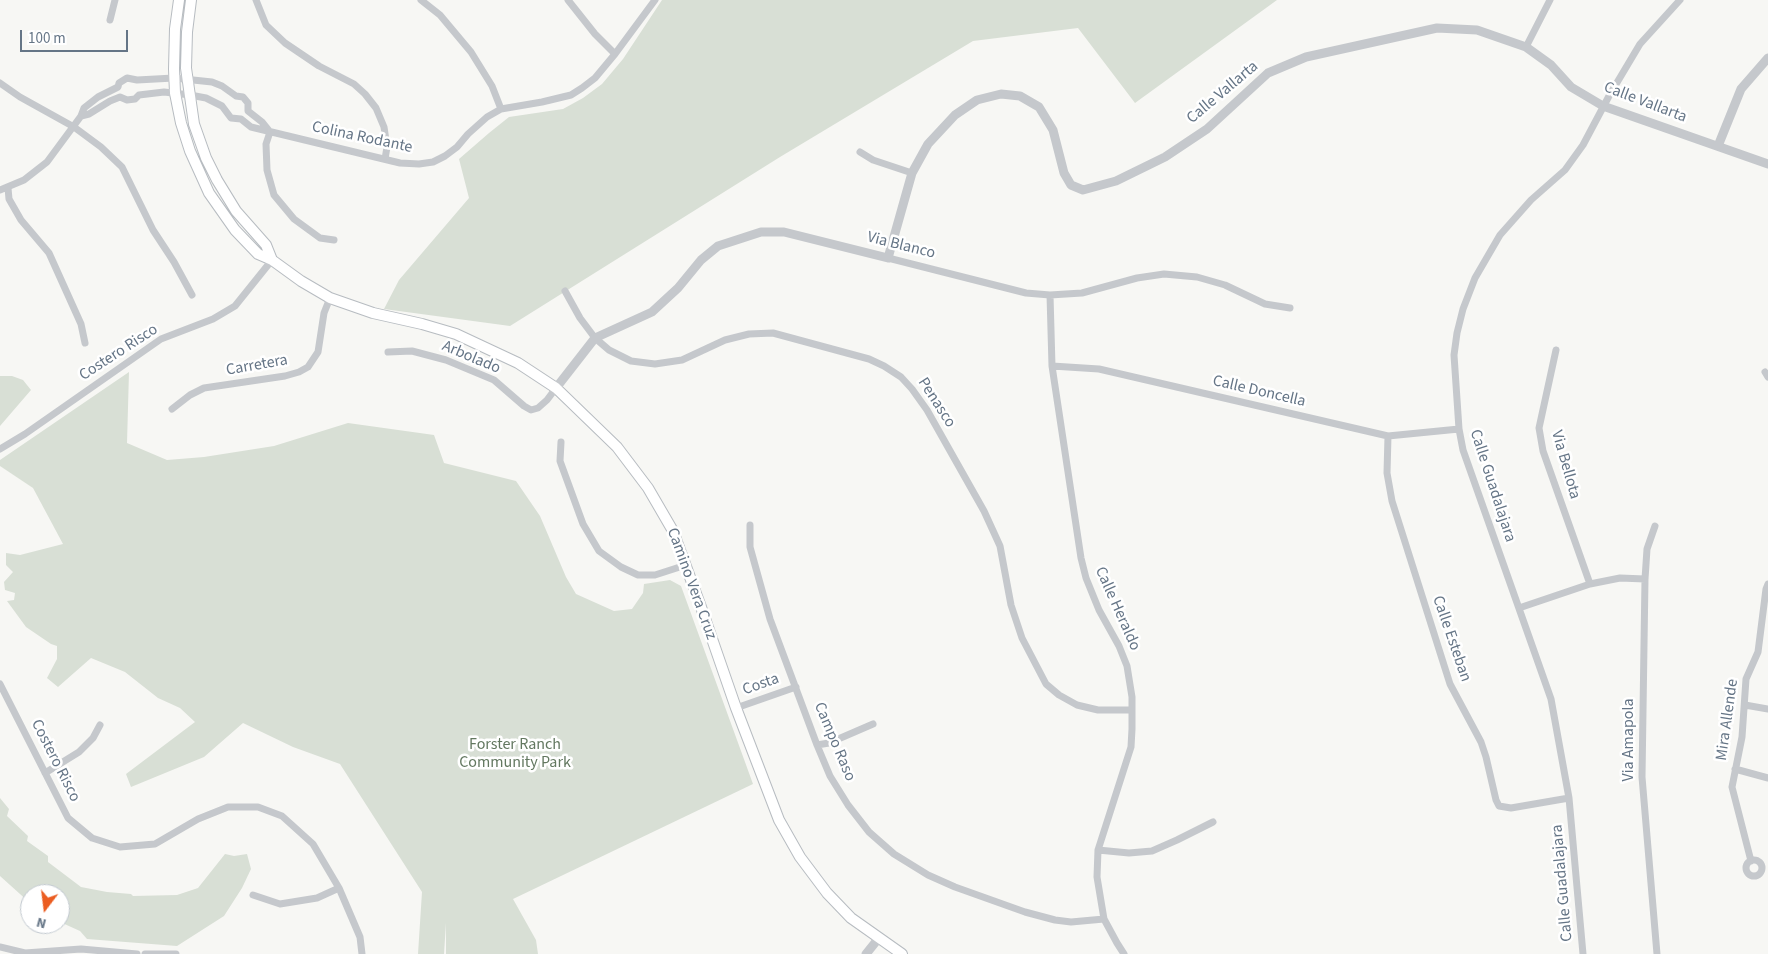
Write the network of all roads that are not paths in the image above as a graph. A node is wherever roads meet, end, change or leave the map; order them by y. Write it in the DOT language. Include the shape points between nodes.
graph roads {
  1 [pos="115,0"];
  2 [pos="179,0"];
  3 [pos="191,0"];
  4 [pos="256,0"];
  5 [pos="421,0"];
  6 [pos="568,0"];
  7 [pos="655,0"];
  8 [pos="1550,0"];
  9 [pos="1680,0"];
  10 [pos="110,20"];
  11 [pos="1526,47"];
  12 [pos="615,54"];
  13 [pos="1768,58"];
  14 [pos="174,78"];
  15 [pos="187,79"];
  16 [pos="0,83"];
  17 [pos="118,87"];
  18 [pos="175,93"];
  19 [pos="190,94"];
  20 [pos="120,97"];
  21 [pos="1603,106"];
  22 [pos="501,109"];
  23 [pos="248,111"];
  24 [pos="81,116"];
  25 [pos="241,119"];
  26 [pos="74,127"];
  27 [pos="270,132"];
  28 [pos="1718,146"];
  29 [pos="860,152"];
  30 [pos="385,158"];
  31 [pos="1768,164"];
  32 [pos="912,173"];
  33 [pos="4,189"];
  34 [pos="334,240"];
  35 [pos="888,258"];
  36 [pos="272,260"];
  37 [pos="565,291"];
  38 [pos="192,295"];
  39 [pos="1050,296"];
  40 [pos="330,298"];
  41 [pos="1290,308"];
  42 [pos="596,338"];
  43 [pos="85,343"];
  44 [pos="1556,350"];
  45 [pos="388,352"];
  46 [pos="1052,366"];
  47 [pos="556,388"];
  48 [pos="172,409"];
  49 [pos="1459,429"];
  50 [pos="1388,436"];
  51 [pos="561,442"];
  52 [pos="0,449"];
  53 [pos="750,524"];
  54 [pos="1655,526"];
  55 [pos="686,565"];
  56 [pos="1645,579"];
  57 [pos="1590,584"];
  58 [pos="1768,584"];
  59 [pos="1519,608"];
  60 [pos="1764,631"];
  61 [pos="0,684"];
  62 [pos="796,687"];
  63 [pos="1745,704"];
  64 [pos="736,708"];
  65 [pos="1768,709"];
  66 [pos="1132,710"];
  67 [pos="873,724"];
  68 [pos="100,725"];
  69 [pos="817,745"];
  70 [pos="1735,769"];
  71 [pos="45,773"];
  72 [pos="1768,778"];
  73 [pos="1569,798"];
  74 [pos="1213,822"];
  75 [pos="1098,850"];
  76 [pos="1751,861"];
  77 [pos="339,888"];
  78 [pos="254,895"];
  79 [pos="1104,919"];
  80 [pos="878,938"];
  81 [pos="0,947"];
  82 [pos="137,954"];
  83 [pos="145,954"];
  84 [pos="176,954"];
  85 [pos="362,954"];
  86 [pos="866,954"];
  87 [pos="902,954"];
  88 [pos="1124,954"];
  89 [pos="1583,954"];
  90 [pos="1657,954"];
  1 -- 10 [label="street"];
  2 -- 14 [label="main road, Camino Vera Cruz"];
  3 -- 15 [label="main road, Camino Vera Cruz"];
  4 -- 30 [label="street" via="266,25 285,43 354,84 365,94 376,108 384,127"];
  5 -- 22 [label="street" via="440,15 472,52"];
  6 -- 12 [label="street"];
  7 -- 12 [label="street, Colina Rodante"];
  8 -- 11 [label="street"];
  9 -- 21 [label="street, Calle Guadalajara" via="1640,44"];
  11 -- 21 [label="street, Calle Vallarta" via="1551,65 1571,86"];
  11 -- 32 [label="street, Calle Vallarta" via="1477,30 1437,28 1306,57 1268,73 1207,129 1165,157 1116,181 1082,190 1071,185 1064,173 1053,130 1039,107 1020,96 1001,94 977,100 955,115 928,144"];
  12 -- 22 [label="street, Colina Rodante" via="595,78 571,95"];
  13 -- 28 [label="street" via="1741,89"];
  14 -- 15 [label="street"];
  14 -- 17 [label="street" via="127,78"];
  14 -- 18 [label="main road, Camino Vera Cruz"];
  15 -- 19 [label="main road, Camino Vera Cruz"];
  15 -- 23 [label="street" via="212,82 243,97 248,103"];
  16 -- 26 [label="street" via="20,98"];
  17 -- 20 [label="street"];
  17 -- 24 [label="street" via="90,101"];
  18 -- 19 [label="street, Colina Rodante"];
  18 -- 20 [label="street, Colina Rodante" via="139,94 135,99 127,100"];
  18 -- 36 [label="main road, Camino Vera Cruz" via="190,151 209,193 235,230 258,254"];
  19 -- 25 [label="street, Colina Rodante" via="222,106 231,118"];
  19 -- 36 [label="main road, Camino Vera Cruz" via="194,124 206,158 236,211 266,245"];
  20 -- 24 [label="street, Colina Rodante"];
  21 -- 28 [label="street, Calle Vallarta"];
  21 -- 49 [label="street, Calle Guadalajara" via="1583,145 1565,170 1531,200 1500,235 1475,278 1461,317 1454,355"];
  22 -- 30 [label="street, Colina Rodante" via="487,117 451,152 433,162 400,163"];
  23 -- 25 [label="street"];
  23 -- 27 [label="street"];
  24 -- 26 [label="street"];
  25 -- 27 [label="street, Colina Rodante" via="251,127"];
  26 -- 33 [label="street" via="47,162 24,180"];
  26 -- 38 [label="street" via="122,167 153,230"];
  27 -- 30 [label="street, Colina Rodante"];
  27 -- 34 [label="street" via="266,144 266,170 274,195 294,219 320,238"];
  28 -- 31 [label="street, Calle Vallarta"];
  29 -- 32 [label="street" via="873,160"];
  32 -- 35 [label="street, Calle Vallarta"];
  33 -- 43 [label="street" via="21,220 49,253 81,324"];
  35 -- 39 [label="street, Via Blanco" via="1026,293"];
  35 -- 42 [label="street, Via Blanco" via="784,232 761,232 718,246 652,312"];
  36 -- 40 [label="main road, Camino Vera Cruz"];
  36 -- 52 [label="street, Costero Risco" via="235,306 213,319 161,339"];
  37 -- 42 [label="street, Penasco"];
  39 -- 41 [label="street, Via Blanco" via="1082,293 1164,274 1197,277 1265,304"];
  39 -- 46 [label="street, Calle Heraldo"];
  40 -- 47 [label="main road, Camino Vera Cruz" via="373,313 456,334 518,363"];
  40 -- 48 [label="street, Carretera" via="324,313 318,352 308,367 285,376 204,388"];
  42 -- 47 [label="street, Via Blanco"];
  42 -- 66 [label="street, Penasco" via="623,358 655,364 682,360 725,340 772,333 869,359 901,377 927,410 984,511 1000,546 1011,605 1022,638 1046,684 1077,705 1098,710"];
  44 -- 57 [label="street, Via Bellota" via="1539,428 1543,451"];
  45 -- 47 [label="street, Arbolado" via="412,351 446,360 494,380 531,410 538,408"];
  46 -- 50 [label="street, Calle Doncella" via="1099,369"];
  46 -- 66 [label="street, Calle Heraldo" via="1081,558 1086,578 1127,666"];
  47 -- 55 [label="main road, Camino Vera Cruz" via="617,448 648,488 673,531"];
  49 -- 50 [label="street, Calle Doncella"];
  49 -- 59 [label="street, Calle Guadalajara"];
  50 -- 73 [label="street, Calle Esteban" via="1387,474 1392,501 1450,684 1481,742 1496,800 1499,806 1512,808"];
  51 -- 55 [label="street" via="560,461 583,524 599,551 620,568 638,575 655,575"];
  53 -- 62 [label="street, Campo Raso" via="750,547 770,619"];
  54 -- 56 [label="street, Via Amapola" via="1647,549"];
  55 -- 64 [label="main road, Camino Vera Cruz"];
  56 -- 57 [label="street" via="1620,578"];
  56 -- 90 [label="street, Via Amapola" via="1642,776"];
  57 -- 59 [label="street"];
  58 -- 60 [label="street, Mira Allende"];
  59 -- 73 [label="street, Calle Guadalajara" via="1551,699"];
  60 -- 63 [label="street, Mira Allende" via="1746,679"];
  61 -- 71 [label="street, Costero Risco"];
  62 -- 64 [label="street, Costa"];
  62 -- 69 [label="street, Campo Raso"];
  63 -- 65 [label="street"];
  63 -- 70 [label="street, Mira Allende"];
  64 -- 80 [label="main road, Camino Vera Cruz" via="779,820 800,857 851,918"];
  66 -- 75 [label="street, Calle Heraldo" via="1131,747"];
  67 -- 69 [label="street"];
  68 -- 71 [label="street" via="79,752"];
  69 -- 79 [label="street, Campo Raso" via="830,776 869,832 894,854 928,875 955,888 1055,920"];
  70 -- 72 [label="street"];
  70 -- 76 [label="street, Mira Allende" via="1732,788"];
  71 -- 77 [label="street, Costero Risco" via="68,818 92,838 120,847 155,844 198,819 228,807 258,807 282,816 313,844"];
  73 -- 89 [label="street, Calle Guadalajara"];
  74 -- 75 [label="street" via="1152,851"];
  75 -- 79 [label="street, Calle Heraldo" via="1097,877"];
  77 -- 78 [label="street" via="317,898 280,904"];
  77 -- 85 [label="street, Costero Risco" via="360,937"];
  79 -- 88 [label="street, Calle Heraldo"];
  80 -- 86 [label="street"];
  80 -- 87 [label="main road, Camino Vera Cruz"];
  81 -- 82 [label="street" via="26,953 81,949"];
  83 -- 84 [label="street"];
}
